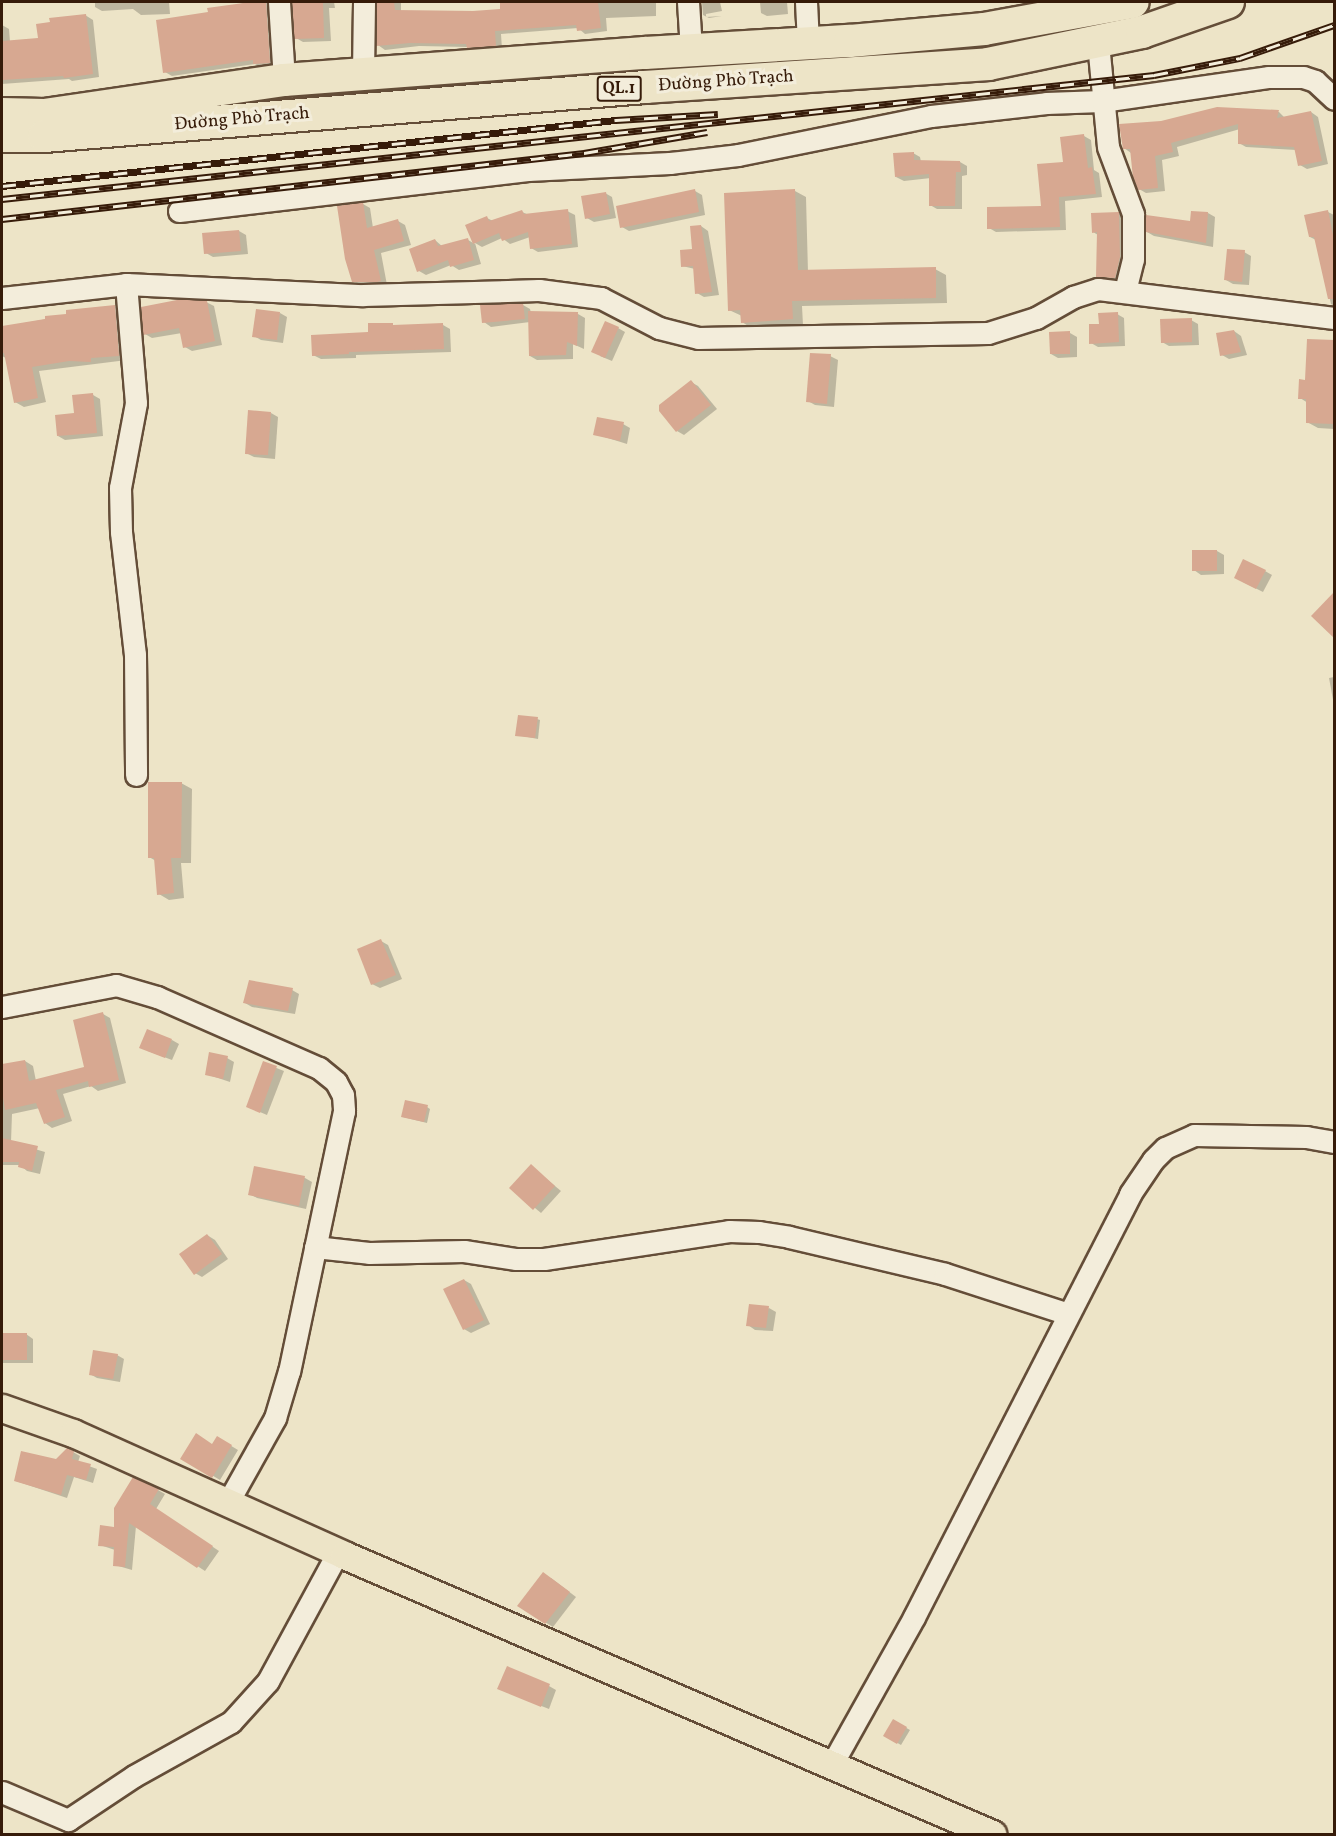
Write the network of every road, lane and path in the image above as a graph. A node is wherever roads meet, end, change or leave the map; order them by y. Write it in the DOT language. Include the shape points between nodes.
graph roads {
  1 [pos="279,2"];
  2 [pos="364,2"];
  3 [pos="688,2"];
  4 [pos="806,2"];
  5 [pos="1134,2"];
  6 [pos="1228,2"];
  7 [pos="984,29"];
  8 [pos="808,44"];
  9 [pos="1098,44"];
  10 [pos="691,50"];
  11 [pos="645,53"];
  12 [pos="988,64"];
  13 [pos="363,74"];
  14 [pos="284,80"];
  15 [pos="645,87"];
  16 [pos="1335,99"];
  17 [pos="1102,101"];
  18 [pos="2,114"];
  19 [pos="44,125"];
  20 [pos="2,136"];
  21 [pos="179,211"];
  22 [pos="126,284"];
  23 [pos="1125,291"];
  24 [pos="2,298"];
  25 [pos="1335,318"];
  26 [pos="136,775"];
  27 [pos="2,1007"];
  28 [pos="1335,1142"];
  29 [pos="315,1247"];
  30 [pos="1068,1314"];
  31 [pos="2,1408"];
  32 [pos="228,1502"];
  33 [pos="338,1552"];
  34 [pos="832,1764"];
  35 [pos="2,1791"];
  36 [pos="68,1827"];
  37 [pos="992,1834"];
  1 -- 14 [label="street"];
  2 -- 13 [label="street"];
  3 -- 10 [label="street"];
  4 -- 8 [label="street"];
  5 -- 7 [label="highway, Đường Phò Trạch / QL.1"];
  6 -- 9 [label="highway, Đường Phò Trạch / QL.1"];
  7 -- 8 [label="highway, Đường Phò Trạch / QL.1"];
  7 -- 12 [label="highway"];
  8 -- 10 [label="highway, Đường Phò Trạch / QL.1"];
  9 -- 12 [label="highway, Đường Phò Trạch / QL.1"];
  9 -- 17 [label="street"];
  10 -- 11 [label="highway, Đường Phò Trạch / QL.1"];
  11 -- 13 [label="highway, Đường Phò Trạch / QL.1"];
  11 -- 15 [label="highway"];
  12 -- 15 [label="highway, Đường Phò Trạch / QL.1"];
  13 -- 14 [label="highway, Đường Phò Trạch / QL.1"];
  14 -- 19 [label="highway, Đường Phò Trạch / QL.1"];
  15 -- 19 [label="highway, Đường Phò Trạch / QL.1"];
  16 -- 17 [label="street" via="1315,81 1269,77"];
  17 -- 21 [label="street" via="931,116 738,155 670,163 528,170"];
  17 -- 23 [label="street" via="1108,147 1132,214 1133,259"];
  18 -- 19 [label="highway, Đường Phò Trạch / QL.1"];
  19 -- 20 [label="highway, Đường Phò Trạch / QL.1"];
  22 -- 23 [label="street" via="363,295 539,290 601,298 659,328 698,338 988,333 1036,318 1073,297 1098,289"];
  22 -- 24 [label="street"];
  22 -- 26 [label="street" via="136,403 120,488 135,654"];
  23 -- 25 [label="street"];
  27 -- 29 [label="street" via="116,985 157,997 319,1068 336,1082 343,1095 344,1111"];
  28 -- 30 [label="street" via="1289,1136 1194,1135 1165,1148 1130,1194"];
  29 -- 30 [label="street" via="369,1252 464,1251 544,1259 729,1231 759,1232 945,1274"];
  29 -- 32 [label="street" via="275,1418"];
  30 -- 34 [label="street" via="914,1617"];
  31 -- 32 [label="main road" via="73,1432"];
  32 -- 33 [label="main road"];
  33 -- 34 [label="main road"];
  33 -- 36 [label="street" via="295,1635 252,1702 231,1722 134,1776"];
  34 -- 37 [label="main road"];
  35 -- 36 [label="street"];
}
